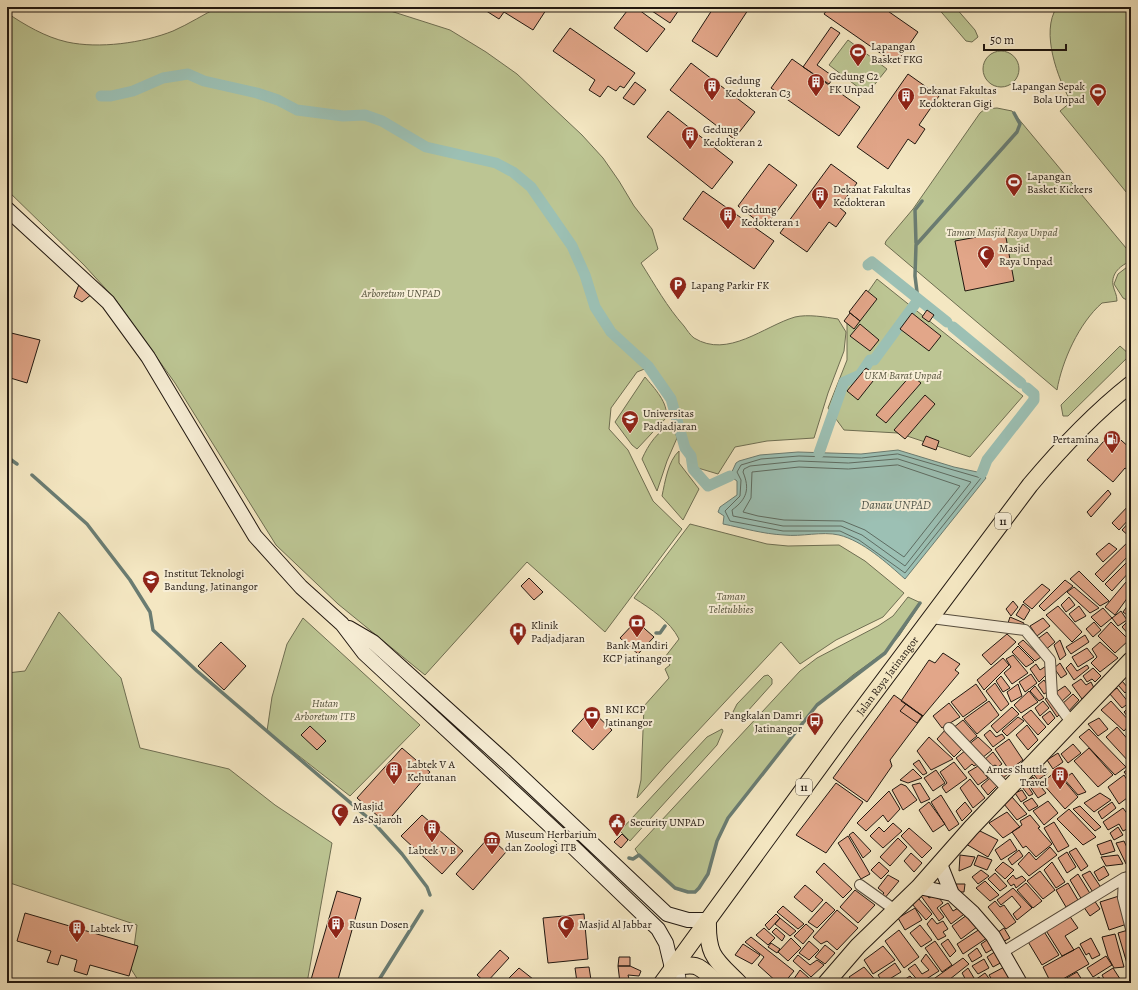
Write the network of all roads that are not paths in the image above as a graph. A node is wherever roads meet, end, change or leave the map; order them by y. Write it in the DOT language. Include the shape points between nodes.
graph roads {
  1 [pos="7,209"];
  2 [pos="1131,384"];
  3 [pos="931,618"];
  4 [pos="342,624"];
  5 [pos="1131,660"];
  6 [pos="1071,722"];
  7 [pos="949,728"];
  8 [pos="1008,790"];
  9 [pos="597,848"];
  10 [pos="586,859"];
  11 [pos="940,864"];
  12 [pos="1127,877"];
  13 [pos="860,885"];
  14 [pos="919,886"];
  15 [pos="952,894"];
  16 [pos="895,910"];
  17 [pos="708,920"];
  18 [pos="1131,929"];
  19 [pos="1003,952"];
  20 [pos="676,965"];
  21 [pos="662,983"];
  22 [pos="681,983"];
  23 [pos="718,983"];
  24 [pos="739,983"];
  25 [pos="826,983"];
  26 [pos="1020,983"];
  1 -- 4 [label="main road" via="108,302 144,351 255,536 301,587"];
  2 -- 3 [label="highway, Jalan Raya Jatinangor / 11" via="1097,411 1059,450"];
  3 -- 6 [label="street" via="1024,630 1050,660 1052,696"];
  3 -- 17 [label="highway, Jalan Raya Jatinangor / 11"];
  4 -- 9 [label="main road" via="373,642"];
  4 -- 10 [label="main road" via="364,653"];
  5 -- 6 [label="highway"];
  6 -- 8 [label="highway"];
  7 -- 8 [label="street"];
  8 -- 11 [label="highway"];
  9 -- 10 [label="street"];
  9 -- 17 [label="main road" via="667,914 688,920"];
  10 -- 20 [label="main road" via="658,929"];
  11 -- 14 [label="highway"];
  11 -- 15 [label="main road"];
  12 -- 18 [label="street" via="1123,898"];
  12 -- 19 [label="street"];
  13 -- 16 [label="street"];
  14 -- 15 [label="main road"];
  14 -- 16 [label="highway"];
  15 -- 19 [label="main road" via="982,923"];
  16 -- 25 [label="highway" via="858,946"];
  17 -- 20 [label="highway, Jalan Raya Jatinangor / 11"];
  17 -- 24 [label="highway" via="707,939 714,958"];
  19 -- 26 [label="main road"];
  20 -- 21 [label="highway, Jalan Raya Jatinangor / 11"];
  20 -- 22 [label="street"];
  20 -- 23 [label="highway" via="699,966"];
}
